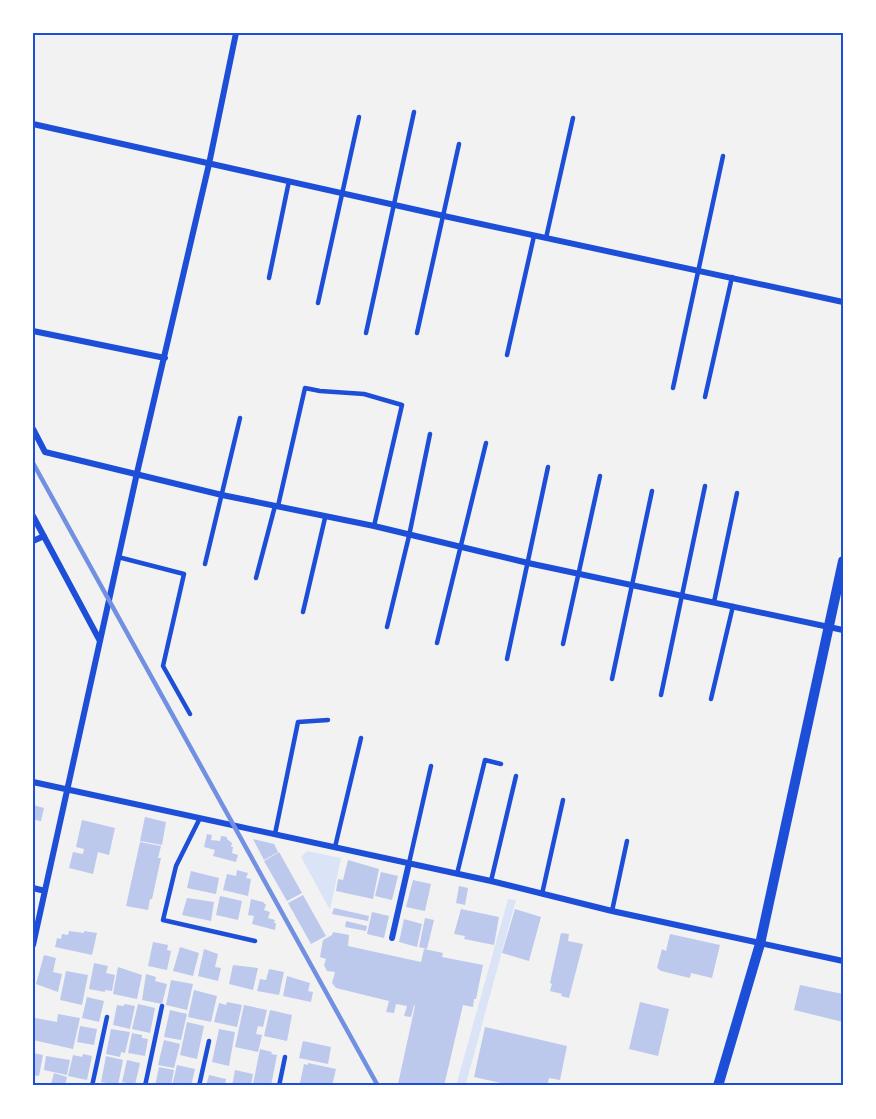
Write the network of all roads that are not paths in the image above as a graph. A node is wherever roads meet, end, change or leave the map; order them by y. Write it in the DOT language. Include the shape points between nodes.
graph roads {
  1 [pos="236,33"];
  2 [pos="414,112"];
  3 [pos="359,117"];
  4 [pos="573,118"];
  5 [pos="33,124"];
  6 [pos="459,144"];
  7 [pos="723,156"];
  8 [pos="209,164"];
  9 [pos="289,181"];
  10 [pos="341,193"];
  11 [pos="393,204"];
  12 [pos="444,216"];
  13 [pos="534,236"];
  14 [pos="546,238"];
  15 [pos="699,270"];
  16 [pos="732,277"];
  17 [pos="269,278"];
  18 [pos="843,302"];
  19 [pos="318,303"];
  20 [pos="33,331"];
  21 [pos="366,333"];
  22 [pos="417,333"];
  23 [pos="507,355"];
  24 [pos="165,358"];
  25 [pos="673,388"];
  26 [pos="705,398"];
  27 [pos="240,418"];
  28 [pos="33,429"];
  29 [pos="430,434"];
  30 [pos="486,443"];
  31 [pos="548,467"];
  32 [pos="137,473"];
  33 [pos="600,476"];
  34 [pos="705,486"];
  35 [pos="652,491"];
  36 [pos="737,493"];
  37 [pos="222,495"];
  38 [pos="276,506"];
  39 [pos="33,516"];
  40 [pos="325,518"];
  41 [pos="374,526"];
  42 [pos="44,536"];
  43 [pos="409,536"];
  44 [pos="33,541"];
  45 [pos="462,548"];
  46 [pos="118,557"];
  47 [pos="843,561"];
  48 [pos="528,563"];
  49 [pos="205,564"];
  50 [pos="579,574"];
  51 [pos="256,578"];
  52 [pos="632,585"];
  53 [pos="682,596"];
  54 [pos="714,602"];
  55 [pos="733,606"];
  56 [pos="303,612"];
  57 [pos="387,627"];
  58 [pos="829,627"];
  59 [pos="843,630"];
  60 [pos="100,642"];
  61 [pos="437,643"];
  62 [pos="563,644"];
  63 [pos="507,659"];
  64 [pos="612,679"];
  65 [pos="661,694"];
  66 [pos="711,699"];
  67 [pos="190,714"];
  68 [pos="328,720"];
  69 [pos="361,738"];
  70 [pos="501,764"];
  71 [pos="431,766"];
  72 [pos="516,776"];
  73 [pos="33,782"];
  74 [pos="67,790"];
  75 [pos="563,800"];
  76 [pos="200,818"];
  77 [pos="275,834"];
  78 [pos="627,841"];
  79 [pos="335,847"];
  80 [pos="409,863"];
  81 [pos="457,874"];
  82 [pos="491,881"];
  83 [pos="33,888"];
  84 [pos="45,891"];
  85 [pos="542,894"];
  86 [pos="612,911"];
  87 [pos="392,938"];
  88 [pos="255,941"];
  89 [pos="760,944"];
  90 [pos="33,945"];
  91 [pos="843,961"];
  92 [pos="162,1006"];
  93 [pos="107,1017"];
  94 [pos="209,1041"];
  95 [pos="285,1058"];
  96 [pos="92,1086"];
  97 [pos="145,1086"];
  98 [pos="200,1086"];
  99 [pos="279,1086"];
  100 [pos="718,1086"];
  1 -- 8 [label="street"];
  2 -- 11 [label="lane"];
  3 -- 10 [label="lane"];
  4 -- 14 [label="lane"];
  5 -- 8 [label="street"];
  6 -- 12 [label="lane"];
  7 -- 15 [label="lane"];
  8 -- 9 [label="street"];
  8 -- 24 [label="street"];
  9 -- 10 [label="street"];
  9 -- 17 [label="lane"];
  10 -- 11 [label="street"];
  10 -- 19 [label="lane"];
  11 -- 12 [label="street"];
  11 -- 21 [label="lane"];
  12 -- 13 [label="street"];
  12 -- 22 [label="lane"];
  13 -- 14 [label="street"];
  13 -- 23 [label="lane"];
  14 -- 15 [label="street"];
  15 -- 16 [label="street"];
  15 -- 25 [label="lane"];
  16 -- 18 [label="street"];
  16 -- 26 [label="lane"];
  20 -- 24 [label="street"];
  24 -- 32 [label="street"];
  27 -- 37 [label="lane"];
  28 -- 32 [label="street" via="45,452"];
  29 -- 43 [label="lane"];
  30 -- 45 [label="lane"];
  31 -- 48 [label="lane"];
  32 -- 37 [label="street"];
  32 -- 46 [label="street"];
  33 -- 50 [label="lane"];
  34 -- 53 [label="lane"];
  35 -- 52 [label="lane"];
  36 -- 54 [label="lane"];
  37 -- 38 [label="street"];
  37 -- 49 [label="lane"];
  38 -- 40 [label="street"];
  38 -- 41 [label="lane" via="305,388 364,394 402,405"];
  38 -- 51 [label="lane"];
  39 -- 42 [label="street"];
  40 -- 41 [label="street"];
  40 -- 56 [label="lane"];
  41 -- 43 [label="street"];
  42 -- 44 [label="street"];
  42 -- 60 [label="street"];
  43 -- 45 [label="street"];
  43 -- 57 [label="lane"];
  45 -- 48 [label="street"];
  45 -- 61 [label="lane"];
  46 -- 60 [label="street"];
  46 -- 67 [label="lane" via="184,574 163,666"];
  47 -- 58 [label="street"];
  48 -- 50 [label="street"];
  48 -- 63 [label="lane"];
  50 -- 52 [label="street"];
  50 -- 62 [label="lane"];
  52 -- 53 [label="street"];
  52 -- 64 [label="lane"];
  53 -- 54 [label="street"];
  53 -- 65 [label="lane"];
  54 -- 55 [label="street"];
  55 -- 58 [label="street"];
  55 -- 66 [label="lane"];
  58 -- 59 [label="street"];
  58 -- 89 [label="street"];
  60 -- 74 [label="street"];
  68 -- 77 [label="lane" via="298,722"];
  69 -- 79 [label="lane"];
  70 -- 81 [label="lane" via="485,760"];
  71 -- 80 [label="lane"];
  72 -- 82 [label="lane"];
  73 -- 74 [label="street"];
  74 -- 76 [label="street"];
  74 -- 84 [label="street"];
  75 -- 85 [label="lane"];
  76 -- 77 [label="street"];
  76 -- 88 [label="lane" via="176,866 163,920"];
  77 -- 79 [label="street"];
  78 -- 86 [label="lane"];
  79 -- 80 [label="street"];
  80 -- 81 [label="street"];
  80 -- 87 [label="street"];
  81 -- 82 [label="street"];
  82 -- 85 [label="street"];
  83 -- 84 [label="street"];
  84 -- 90 [label="street"];
  85 -- 86 [label="street"];
  86 -- 89 [label="street"];
  89 -- 91 [label="street"];
  89 -- 100 [label="street"];
  92 -- 97 [label="lane"];
  93 -- 96 [label="lane"];
  94 -- 98 [label="lane"];
  95 -- 99 [label="lane"];
}
